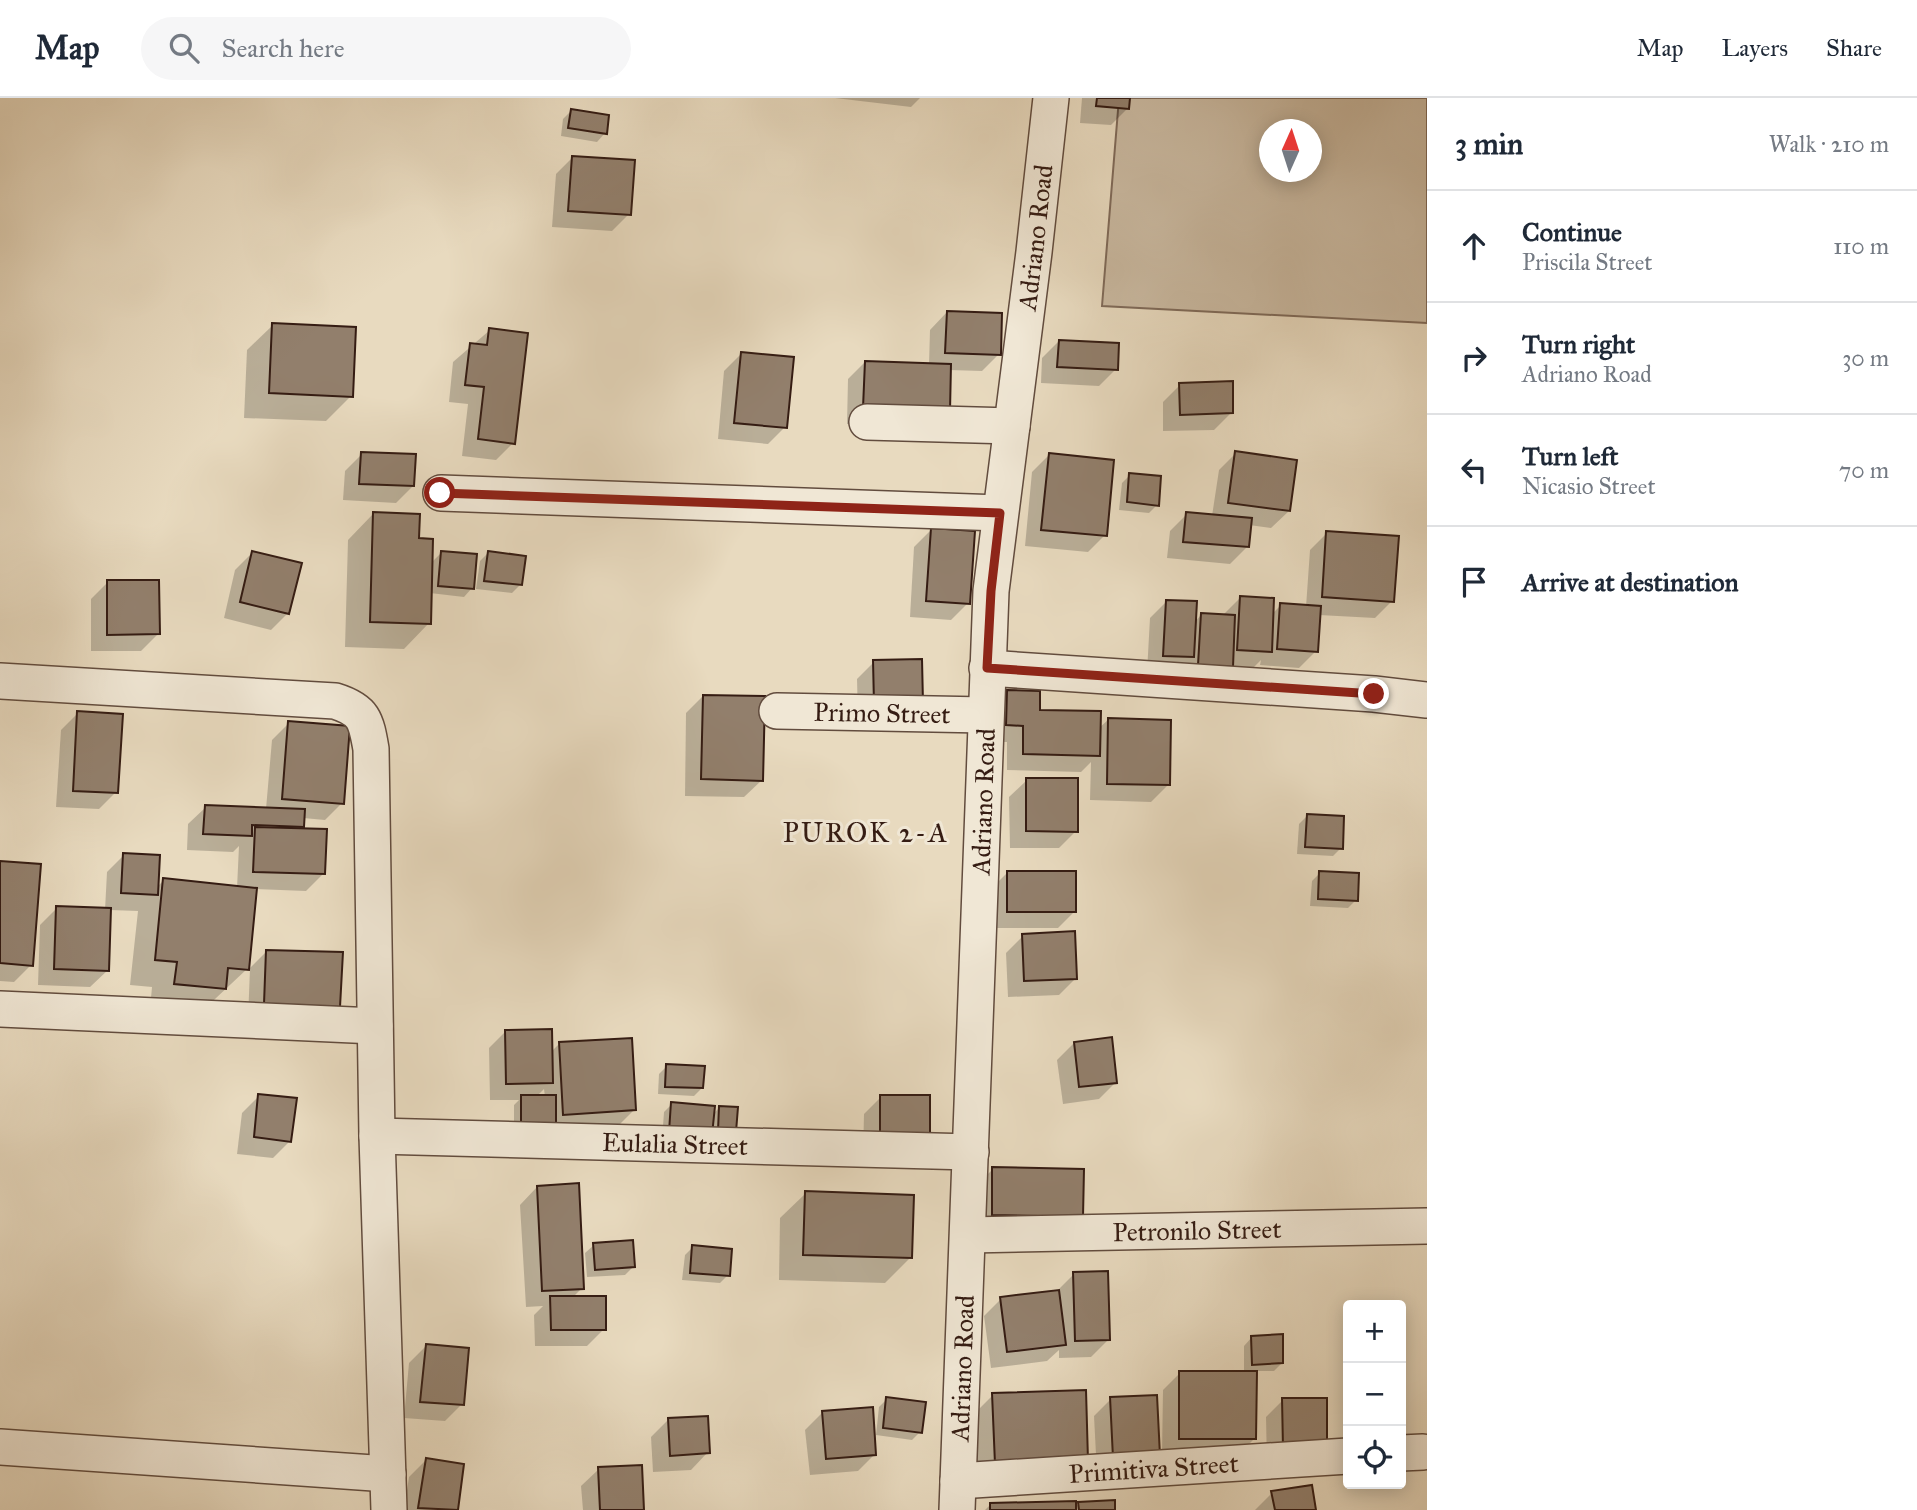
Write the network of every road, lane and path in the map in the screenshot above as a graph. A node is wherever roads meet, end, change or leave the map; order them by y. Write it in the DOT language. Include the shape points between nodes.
graph roads {
  1 [pos="1051,98"];
  2 [pos="867,422"];
  3 [pos="1012,426"];
  4 [pos="440,493"];
  5 [pos="1000,513"];
  6 [pos="987,668"];
  7 [pos="0,681"];
  8 [pos="1427,700"];
  9 [pos="777,711"];
  10 [pos="985,715"];
  11 [pos="0,1009"];
  12 [pos="375,1026"];
  13 [pos="377,1136"];
  14 [pos="971,1152"];
  15 [pos="1427,1226"];
  16 [pos="968,1236"];
  17 [pos="0,1447"];
  18 [pos="1343,1457"];
  19 [pos="388,1474"];
  20 [pos="957,1495"];
  21 [pos="390,1510"];
  1 -- 3 [label="street, Adriano Road"];
  2 -- 3 [label="street"];
  3 -- 5 [label="street, Adriano Road"];
  4 -- 5 [label="street"];
  5 -- 6 [label="street, Adriano Road"];
  6 -- 8 [label="street"];
  6 -- 10 [label="street, Adriano Road"];
  7 -- 12 [label="street" via="335,701 363,715 371,749"];
  9 -- 10 [label="street, Primo Street"];
  10 -- 14 [label="street, Adriano Road"];
  11 -- 12 [label="street"];
  12 -- 13 [label="street"];
  13 -- 14 [label="street, Eulalia Street"];
  13 -- 19 [label="street"];
  14 -- 16 [label="street, Adriano Road"];
  15 -- 16 [label="street, Petronilo Street"];
  16 -- 20 [label="street, Adriano Road"];
  17 -- 19 [label="street"];
  18 -- 20 [label="street, Primitiva Street"];
  19 -- 21 [label="street"];
}
